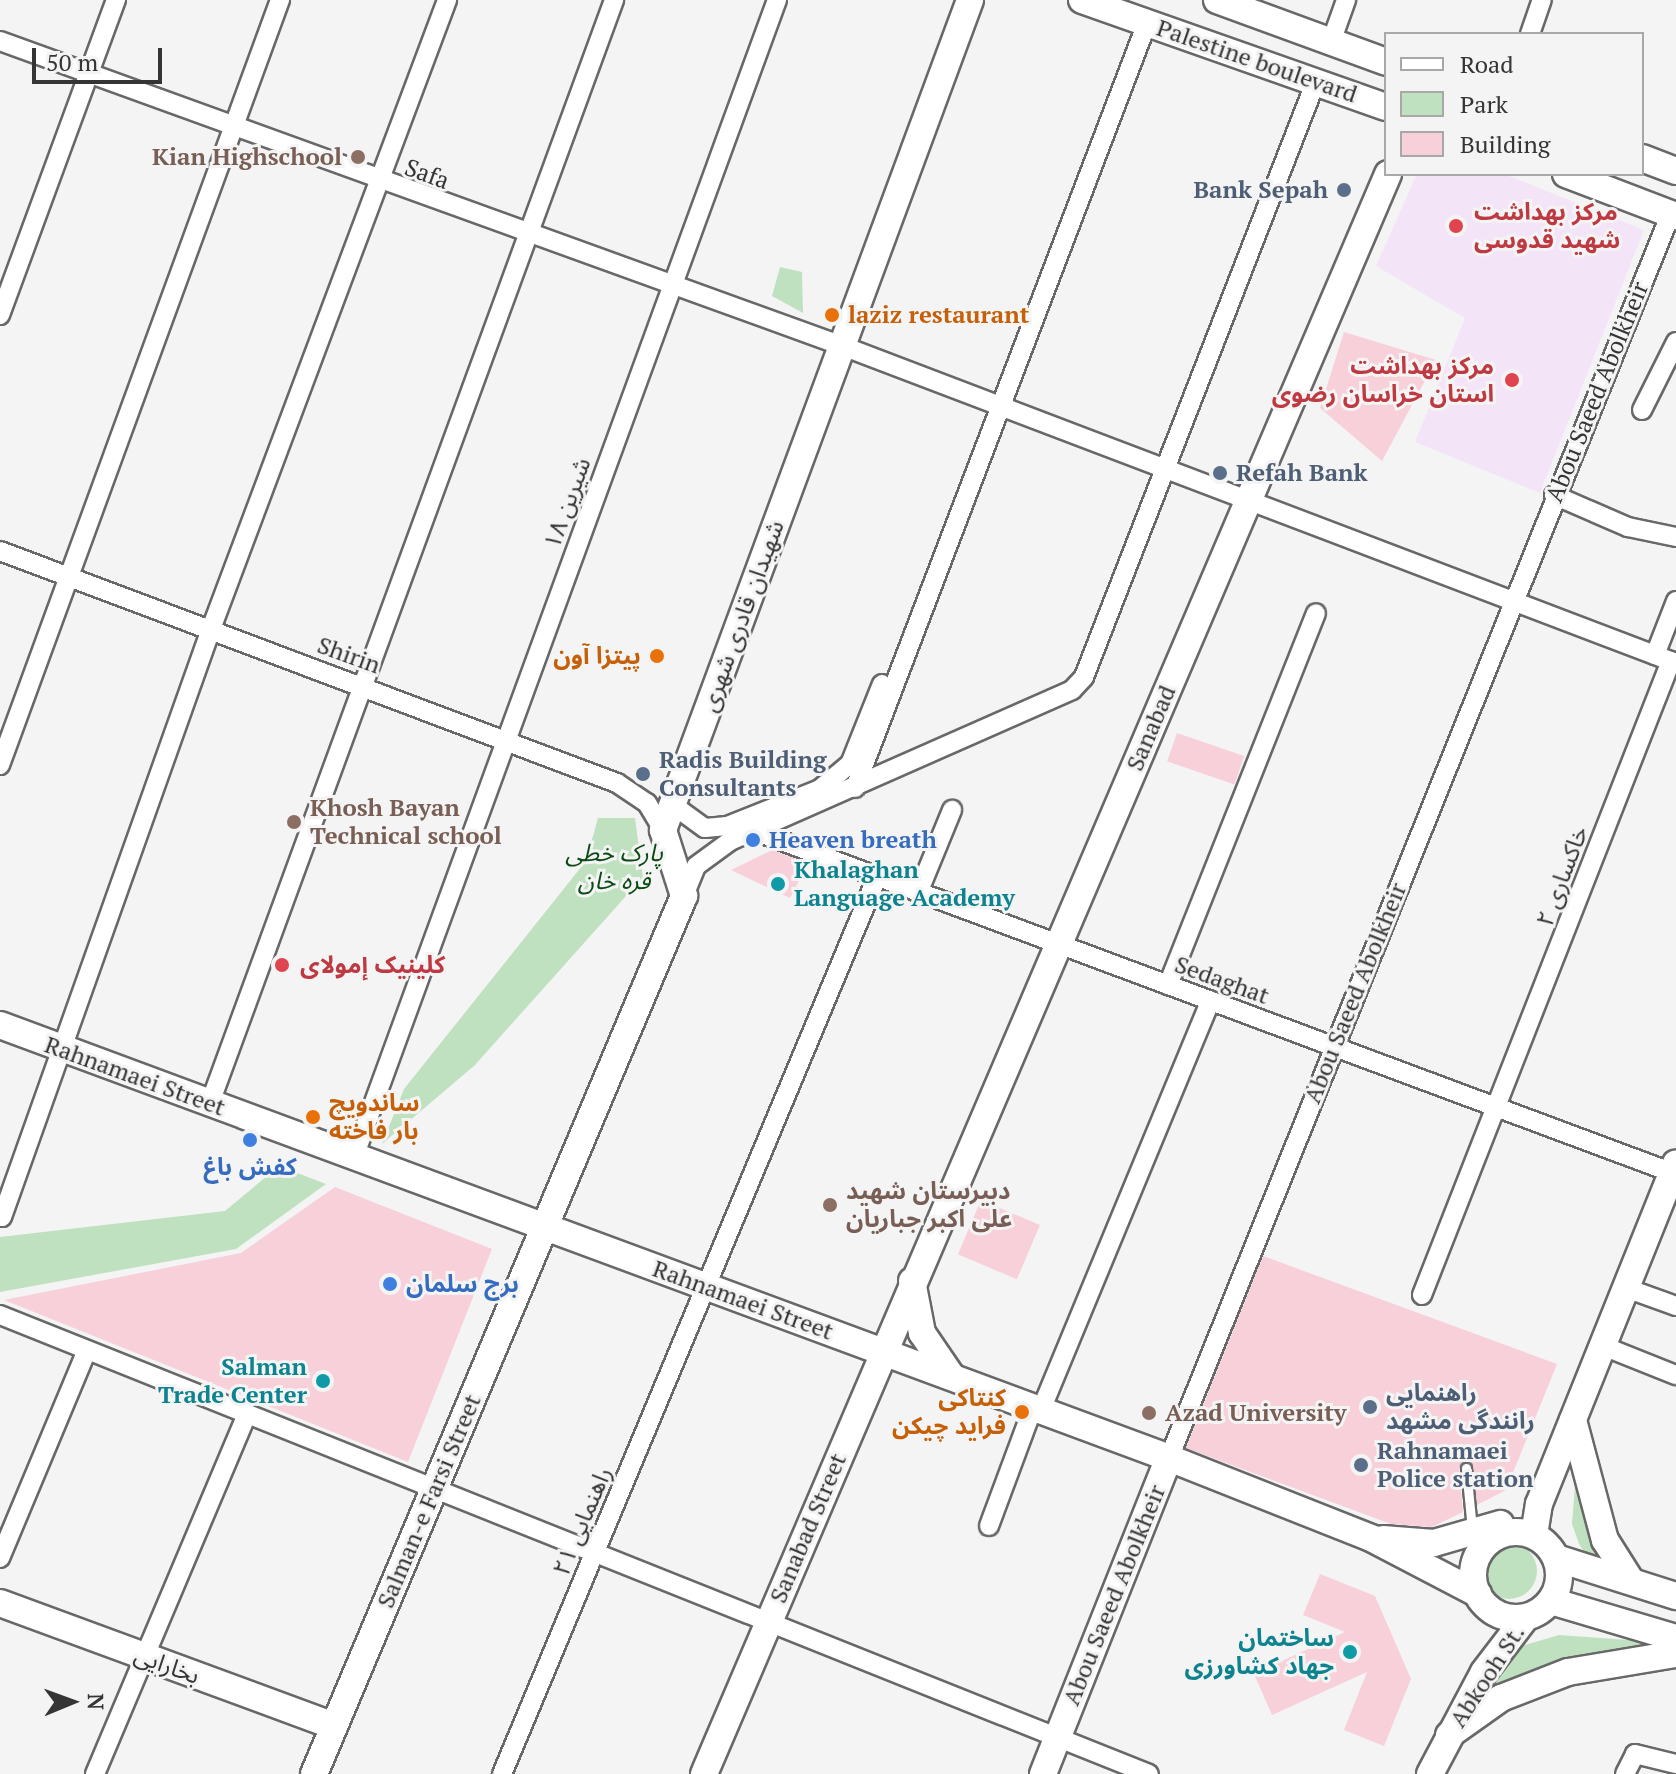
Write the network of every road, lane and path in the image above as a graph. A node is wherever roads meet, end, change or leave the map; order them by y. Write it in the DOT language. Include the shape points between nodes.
graph roads {
  1 [pos="116,0"];
  2 [pos="280,0"];
  3 [pos="447,0"];
  4 [pos="614,0"];
  5 [pos="777,0"];
  6 [pos="970,0"];
  7 [pos="1082,0"];
  8 [pos="1217,0"];
  9 [pos="1346,0"];
  10 [pos="1542,0"];
  11 [pos="1147,23"];
  12 [pos="1531,32"];
  13 [pos="0,41"];
  14 [pos="1331,42"];
  15 [pos="1384,61"];
  16 [pos="89,74"];
  17 [pos="1316,81"];
  18 [pos="1384,106"];
  19 [pos="233,127"];
  20 [pos="1644,159"];
  21 [pos="1675,167"];
  22 [pos="1387,176"];
  23 [pos="1571,176"];
  24 [pos="380,182"];
  25 [pos="1673,214"];
  26 [pos="524,235"];
  27 [pos="674,285"];
  28 [pos="0,315"];
  29 [pos="1676,342"];
  30 [pos="840,345"];
  31 [pos="1003,409"];
  32 [pos="1642,410"];
  33 [pos="1167,473"];
  34 [pos="1554,495"];
  35 [pos="1246,503"];
  36 [pos="1676,537"];
  37 [pos="0,551"];
  38 [pos="66,575"];
  39 [pos="1512,601"];
  40 [pos="1676,601"];
  41 [pos="1316,613"];
  42 [pos="211,629"];
  43 [pos="912,644"];
  44 [pos="1667,660"];
  45 [pos="358,684"];
  46 [pos="506,738"];
  47 [pos="0,765"];
  48 [pos="855,788"];
  49 [pos="673,805"];
  50 [pos="952,810"];
  51 [pos="663,830"];
  52 [pos="755,831"];
  53 [pos="877,877"];
  54 [pos="918,893"];
  55 [pos="684,896"];
  56 [pos="1058,947"];
  57 [pos="1168,985"];
  58 [pos="1210,1001"];
  59 [pos="0,1025"];
  60 [pos="1333,1047"];
  61 [pos="61,1048"];
  62 [pos="210,1103"];
  63 [pos="1498,1108"];
  64 [pos="354,1157"];
  65 [pos="1675,1170"];
  66 [pos="2,1217"];
  67 [pos="544,1227"];
  68 [pos="912,1281"];
  69 [pos="710,1288"];
  70 [pos="1626,1288"];
  71 [pos="1422,1295"];
  72 [pos="1676,1306"];
  73 [pos="0,1315"];
  74 [pos="1603,1346"];
  75 [pos="87,1350"];
  76 [pos="882,1352"];
  77 [pos="1676,1375"];
  78 [pos="952,1377"];
  79 [pos="1037,1409"];
  80 [pos="247,1414"];
  81 [pos="1573,1420"];
  82 [pos="1169,1458"];
  83 [pos="1466,1468"];
  84 [pos="434,1488"];
  85 [pos="1539,1504"];
  86 [pos="989,1526"];
  87 [pos="1534,1535"];
  88 [pos="1474,1536"];
  89 [pos="1371,1538"];
  90 [pos="594,1552"];
  91 [pos="0,1558"];
  92 [pos="1556,1558"];
  93 [pos="1631,1581"];
  94 [pos="1478,1594"];
  95 [pos="1676,1596"];
  96 [pos="1551,1601"];
  97 [pos="0,1603"];
  98 [pos="1526,1617"];
  99 [pos="769,1622"];
  100 [pos="1676,1638"];
  101 [pos="1676,1654"];
  102 [pos="145,1656"];
  103 [pos="334,1726"];
  104 [pos="1449,1735"];
  105 [pos="1058,1737"];
  106 [pos="1676,1764"];
  107 [pos="95,1774"];
  108 [pos="314,1774"];
  109 [pos="502,1774"];
  110 [pos="704,1774"];
  111 [pos="1043,1774"];
  112 [pos="1149,1774"];
  113 [pos="1430,1774"];
  114 [pos="1625,1774"];
  1 -- 16 [label="street"];
  2 -- 19 [label="street"];
  3 -- 24 [label="street"];
  4 -- 26 [label="street"];
  5 -- 27 [label="street, شیرین ۱۸"];
  6 -- 30 [label="main road, شهیدان قادری شهری"];
  7 -- 11 [label="main road, Palestine boulevard"];
  8 -- 14 [label="main road, Palestine boulevard"];
  9 -- 14 [label="street"];
  10 -- 12 [label="street"];
  11 -- 17 [label="main road, Palestine boulevard"];
  11 -- 31 [label="street"];
  13 -- 16 [label="street, Safa"];
  14 -- 15 [label="main road, Palestine boulevard"];
  16 -- 19 [label="street, Safa"];
  16 -- 28 [label="street"];
  17 -- 18 [label="main road, Palestine boulevard"];
  17 -- 33 [label="street"];
  19 -- 24 [label="street, Safa"];
  19 -- 38 [label="street"];
  20 -- 21 [label="main road"];
  22 -- 35 [label="main road, Sanabad"];
  23 -- 25 [label="main road"];
  24 -- 26 [label="street, Safa"];
  24 -- 42 [label="street"];
  25 -- 34 [label="street, Abou Saeed Abolkheir"];
  26 -- 27 [label="street, Safa"];
  26 -- 45 [label="street"];
  27 -- 30 [label="street, Safa"];
  27 -- 46 [label="street, شیرین ۱۸"];
  29 -- 32 [label="street"];
  30 -- 31 [label="street, Safa"];
  30 -- 49 [label="main road, شهیدان قادری شهری"];
  31 -- 33 [label="street, Safa"];
  31 -- 43 [label="street"];
  33 -- 35 [label="street, Safa"];
  33 -- 48 [label="street" via="1084,677 1072,690"];
  34 -- 36 [label="street" via="1628,527"];
  34 -- 39 [label="street, Abou Saeed Abolkheir"];
  35 -- 39 [label="street, Safa"];
  35 -- 56 [label="main road, Sanabad"];
  37 -- 38 [label="street, Shirin"];
  38 -- 42 [label="street, Shirin"];
  38 -- 47 [label="street"];
  39 -- 44 [label="street"];
  39 -- 60 [label="street, Abou Saeed Abolkheir"];
  40 -- 44 [label="street, خاکساری ۲"];
  41 -- 57 [label="street"];
  42 -- 45 [label="street, Shirin"];
  42 -- 61 [label="street"];
  43 -- 48 [label="street"];
  43 -- 49 [label="street" via="889,667 850,764 820,789 727,826 705,828"];
  44 -- 63 [label="street, خاکساری ۲"];
  45 -- 46 [label="street, Shirin"];
  45 -- 62 [label="street"];
  46 -- 51 [label="street, Shirin" via="617,783 647,803"];
  46 -- 64 [label="street, شیرین ۱۸"];
  48 -- 52 [label="street"];
  49 -- 51 [label="main road, شهیدان قادری شهری"];
  50 -- 54 [label="street"];
  51 -- 55 [label="main road"];
  52 -- 53 [label="street, Sedaghat"];
  52 -- 55 [label="street" via="696,866"];
  53 -- 54 [label="street, Sedaghat"];
  53 -- 69 [label="street, راهنمایی ۲۱"];
  54 -- 56 [label="street, Sedaghat"];
  55 -- 67 [label="main road"];
  56 -- 57 [label="street, Sedaghat"];
  56 -- 68 [label="main road, Sanabad"];
  57 -- 58 [label="street, Sedaghat"];
  58 -- 60 [label="street, Sedaghat"];
  58 -- 79 [label="street"];
  59 -- 61 [label="main road, Rahnamaei Street"];
  60 -- 63 [label="street, Sedaghat"];
  60 -- 82 [label="street, Abou Saeed Abolkheir"];
  61 -- 62 [label="main road, Rahnamaei Street"];
  61 -- 66 [label="street"];
  62 -- 64 [label="main road, Rahnamaei Street"];
  63 -- 65 [label="street, Sedaghat"];
  63 -- 71 [label="street, خاکساری ۲"];
  64 -- 67 [label="main road, Rahnamaei Street"];
  65 -- 70 [label="main road"];
  67 -- 69 [label="main road, Rahnamaei Street"];
  67 -- 84 [label="main road, Salman-e Farsi Street"];
  68 -- 76 [label="main road, Sanabad Street"];
  68 -- 78 [label="main road" via="922,1333"];
  69 -- 76 [label="main road, Rahnamaei Street"];
  69 -- 90 [label="street, راهنمایی ۲۱"];
  70 -- 72 [label="street"];
  70 -- 74 [label="main road"];
  73 -- 75 [label="street"];
  74 -- 77 [label="street"];
  74 -- 81 [label="main road"];
  75 -- 80 [label="street"];
  75 -- 91 [label="street"];
  76 -- 78 [label="main road, Rahnamaei Street"];
  76 -- 99 [label="main road, Sanabad Street"];
  78 -- 79 [label="main road, Rahnamaei Street"];
  79 -- 82 [label="main road, Rahnamaei Street"];
  79 -- 86 [label="street"];
  80 -- 84 [label="street"];
  80 -- 102 [label="street"];
  81 -- 85 [label="main road"];
  81 -- 93 [label="main road" via="1605,1540"];
  82 -- 89 [label="main road, Rahnamaei Street"];
  82 -- 105 [label="main road, Abou Saeed Abolkheir"];
  83 -- 88 [label="lane"];
  84 -- 90 [label="street"];
  84 -- 103 [label="main road, Salman-e Farsi Street"];
  85 -- 87 [label="main road"];
  85 -- 88 [label="main road"];
  87 -- 92 [label="main road"];
  87 -- 94 [label="main road" via="1509,1532 1485,1544 1474,1568"];
  88 -- 89 [label="main road" via="1434,1543"];
  89 -- 94 [label="main road, Rahnamaei Street"];
  90 -- 99 [label="street"];
  90 -- 109 [label="street, راهنمایی ۲۱"];
  92 -- 93 [label="main road"];
  92 -- 96 [label="main road" via="1559,1580"];
  93 -- 95 [label="main road"];
  94 -- 98 [label="main road" via="1497,1614"];
  96 -- 98 [label="main road"];
  96 -- 100 [label="main road"];
  97 -- 102 [label="main road, بخارایی"];
  98 -- 104 [label="main road, Abkooh St."];
  99 -- 105 [label="street"];
  99 -- 110 [label="main road, Sanabad Street"];
  101 -- 104 [label="main road" via="1568,1672 1501,1698"];
  102 -- 103 [label="main road, بخارایی"];
  102 -- 107 [label="street"];
  103 -- 108 [label="main road, Salman-e Farsi Street"];
  104 -- 113 [label="main road, Abkooh St."];
  105 -- 111 [label="main road, Abou Saeed Abolkheir"];
  105 -- 112 [label="street"];
  106 -- 114 [label="street" via="1635,1754"];
}
